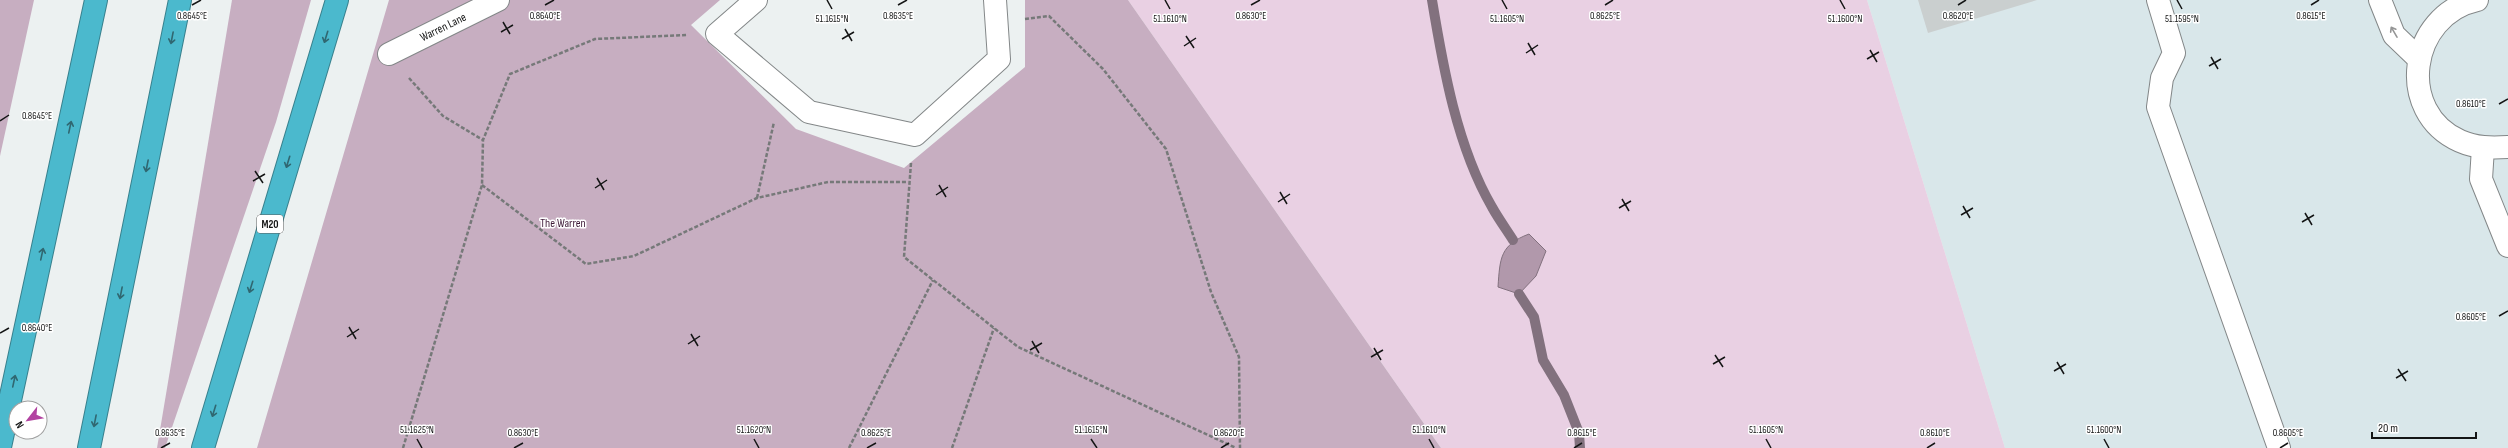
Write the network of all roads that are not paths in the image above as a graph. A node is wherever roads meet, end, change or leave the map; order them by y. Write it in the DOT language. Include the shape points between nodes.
graph roads {
  1 [pos="96,0"];
  2 [pos="180,0"];
  3 [pos="337,0"];
  4 [pos="498,0"];
  5 [pos="756,0"];
  6 [pos="995,0"];
  7 [pos="2158,0"];
  8 [pos="2380,0"];
  9 [pos="2469,1"];
  10 [pos="389,54"];
  11 [pos="2418,58"];
  12 [pos="2508,147"];
  13 [pos="2483,148"];
  14 [pos="2508,246"];
  15 [pos="0,447"];
  16 [pos="90,448"];
  17 [pos="203,448"];
  18 [pos="2280,448"];
  15 -- 1 [label="highway, one-way"];
  2 -- 16 [label="highway, one-way"];
  3 -- 17 [label="highway, M20, one-way"];
  4 -- 10 [label="street, Warren Lane"];
  5 -- 6 [label="street" via="717,34 809,112 915,135 999,59"];
  7 -- 18 [label="street" via="2174,53 2162,78 2158,107"];
  11 -- 8 [label="street, one-way" via="2394,35"];
  9 -- 11 [label="street" via="2443,15 2431,30"];
  11 -- 13 [label="street" via="2417,82 2424,106 2439,126 2459,141"];
  12 -- 13 [label="street"];
  13 -- 14 [label="street" via="2481,179"];
}
